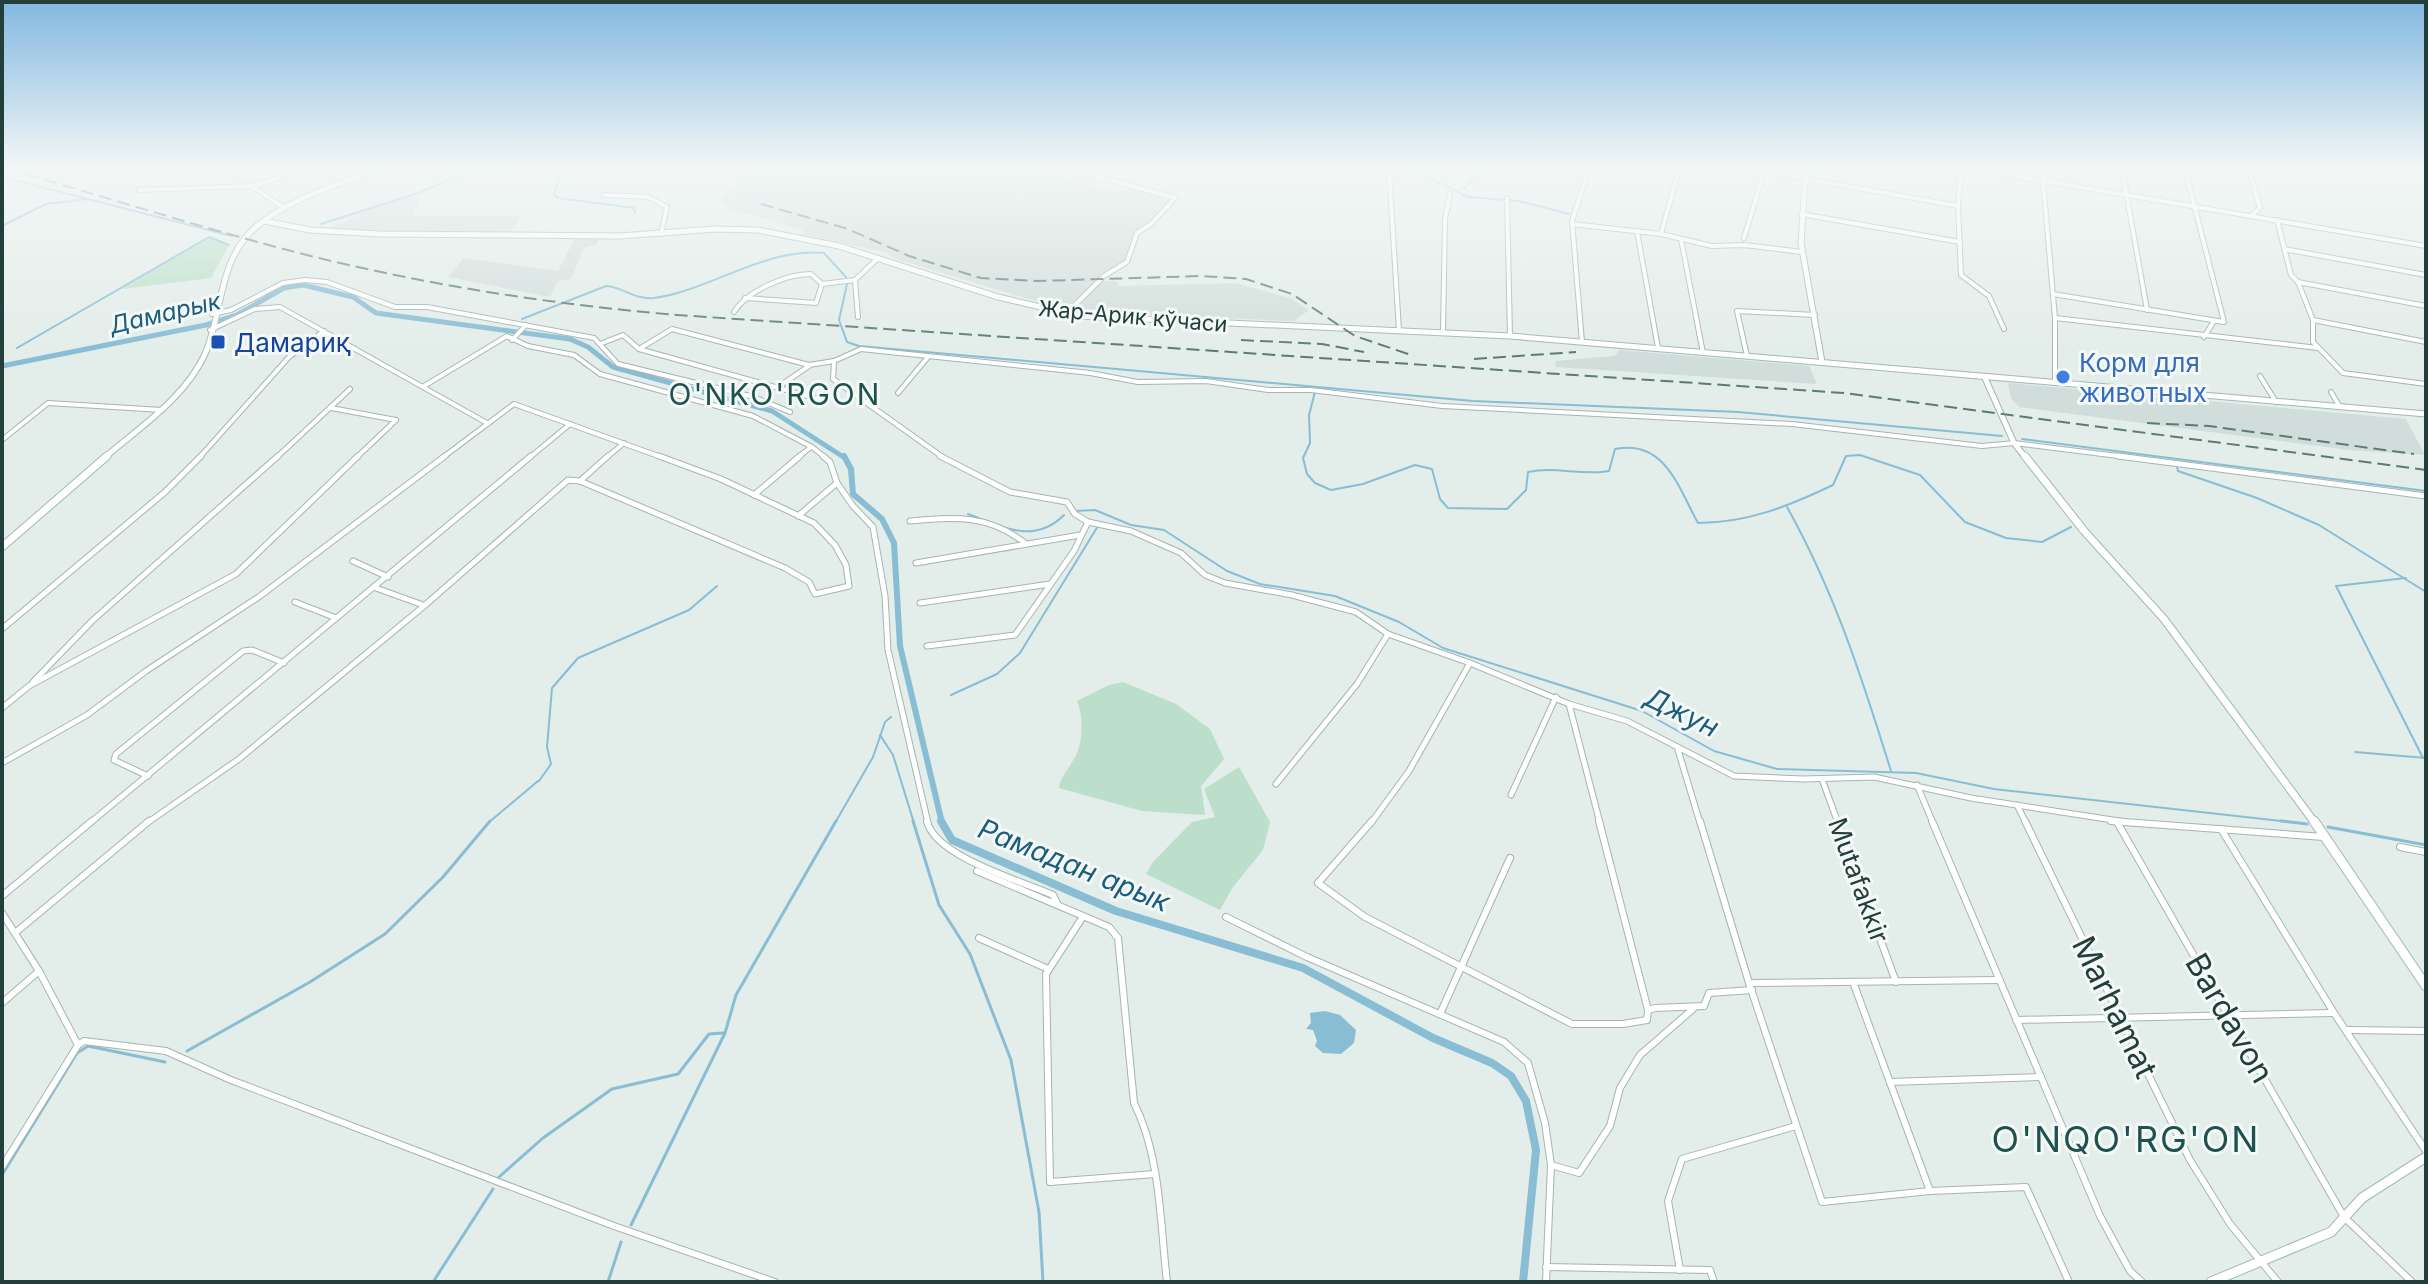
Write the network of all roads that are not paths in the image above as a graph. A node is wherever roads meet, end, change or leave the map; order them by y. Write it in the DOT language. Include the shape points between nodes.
graph roads {
  1 [pos="257,229"];
  2 [pos="301,229"];
  3 [pos="662,229"];
  4 [pos="720,229"];
  5 [pos="741,229"];
  6 [pos="1143,229"];
  7 [pos="1393,229"];
  8 [pos="1445,229"];
  9 [pos="1508,229"];
  10 [pos="1572,229"];
  11 [pos="1618,229"];
  12 [pos="1662,229"];
  13 [pos="1747,229"];
  14 [pos="1801,229"];
  15 [pos="1886,229"];
  16 [pos="1959,229"];
  17 [pos="2047,229"];
  18 [pos="2132,229"];
  19 [pos="2200,229"];
  20 [pos="2279,229"];
  21 [pos="2328,229"];
  22 [pos="1637,231"];
  23 [pos="661,234"];
  24 [pos="1661,234"];
  25 [pos="1744,238"];
  26 [pos="1681,239"];
  27 [pos="1960,242"];
  28 [pos="2426,246"];
  29 [pos="2284,249"];
  30 [pos="1802,252"];
  31 [pos="877,259"];
  32 [pos="2426,275"];
  33 [pos="855,280"];
  34 [pos="2298,282"];
  35 [pos="822,284"];
  36 [pos="2053,294"];
  37 [pos="743,298"];
  38 [pos="2426,306"];
  39 [pos="2147,310"];
  40 [pos="734,312"];
  41 [pos="1066,314"];
  42 [pos="1816,315"];
  43 [pos="858,317"];
  44 [pos="2055,318"];
  45 [pos="2313,320"];
  46 [pos="2214,321"];
  47 [pos="211,323"];
  48 [pos="515,323"];
  49 [pos="526,325"];
  50 [pos="2004,329"];
  51 [pos="1399,330"];
  52 [pos="324,331"];
  53 [pos="1443,332"];
  54 [pos="503,336"];
  55 [pos="1510,336"];
  56 [pos="2204,337"];
  57 [pos="512,340"];
  58 [pos="1582,342"];
  59 [pos="2426,342"];
  60 [pos="600,344"];
  61 [pos="1658,348"];
  62 [pos="2318,348"];
  63 [pos="639,349"];
  64 [pos="1703,353"];
  65 [pos="929,356"];
  66 [pos="1747,356"];
  67 [pos="834,361"];
  68 [pos="1822,362"];
  69 [pos="809,365"];
  70 [pos="2260,376"];
  71 [pos="1985,378"];
  72 [pos="2055,383"];
  73 [pos="2426,384"];
  74 [pos="424,386"];
  75 [pos="780,386"];
  76 [pos="350,389"];
  77 [pos="2331,392"];
  78 [pos="898,393"];
  79 [pos="818,399"];
  80 [pos="2276,402"];
  81 [pos="2340,407"];
  82 [pos="330,408"];
  83 [pos="163,410"];
  84 [pos="790,412"];
  85 [pos="2426,414"];
  86 [pos="487,423"];
  87 [pos="570,423"];
  88 [pos="2,440"];
  89 [pos="624,443"];
  90 [pos="2014,443"];
  91 [pos="812,447"];
  92 [pos="580,481"];
  93 [pos="837,483"];
  94 [pos="754,495"];
  95 [pos="2426,496"];
  96 [pos="798,516"];
  97 [pos="910,521"];
  98 [pos="1088,522"];
  99 [pos="1081,535"];
  100 [pos="1025,543"];
  101 [pos="2,547"];
  102 [pos="353,561"];
  103 [pos="916,563"];
  104 [pos="388,577"];
  105 [pos="1051,584"];
  106 [pos="375,588"];
  107 [pos="295,602"];
  108 [pos="920,603"];
  109 [pos="424,606"];
  110 [pos="337,619"];
  111 [pos="2,629"];
  112 [pos="1388,634"];
  113 [pos="927,646"];
  114 [pos="284,663"];
  115 [pos="1470,663"];
  116 [pos="29,686"];
  117 [pos="1556,697"];
  118 [pos="1569,704"];
  119 [pos="2,708"];
  120 [pos="1678,749"];
  121 [pos="2,763"];
  122 [pos="148,776"];
  123 [pos="1822,779"];
  124 [pos="1276,784"];
  125 [pos="1917,785"];
  126 [pos="1511,795"];
  127 [pos="2017,804"];
  128 [pos="2117,822"];
  129 [pos="2221,829"];
  130 [pos="2325,837"];
  131 [pos="2400,847"];
  132 [pos="2426,852"];
  133 [pos="1510,858"];
  134 [pos="977,871"];
  135 [pos="2,896"];
  136 [pos="1057,903"];
  137 [pos="2,913"];
  138 [pos="1226,917"];
  139 [pos="1082,918"];
  140 [pos="15,933"];
  141 [pos="979,938"];
  142 [pos="1462,965"];
  143 [pos="1048,969"];
  144 [pos="39,971"];
  145 [pos="1998,980"];
  146 [pos="1853,982"];
  147 [pos="1896,982"];
  148 [pos="2426,986"];
  149 [pos="1751,987"];
  150 [pos="2,1003"];
  151 [pos="1693,1008"];
  152 [pos="1648,1010"];
  153 [pos="2334,1013"];
  154 [pos="1440,1014"];
  155 [pos="2227,1015"];
  156 [pos="2016,1020"];
  157 [pos="2121,1020"];
  158 [pos="2347,1030"];
  159 [pos="2426,1031"];
  160 [pos="78,1045"];
  161 [pos="2041,1077"];
  162 [pos="1890,1082"];
  163 [pos="1796,1126"];
  164 [pos="2426,1154"];
  165 [pos="1551,1165"];
  166 [pos="2,1167"];
  167 [pos="1155,1174"];
  168 [pos="1930,1191"];
  169 [pos="2344,1217"];
  170 [pos="2259,1262"];
  171 [pos="1546,1267"];
  172 [pos="1680,1270"];
  173 [pos="775,1282"];
  174 [pos="1167,1282"];
  175 [pos="1546,1282"];
  176 [pos="1714,1282"];
  177 [pos="2069,1282"];
  178 [pos="2142,1282"];
  179 [pos="2211,1282"];
  180 [pos="2278,1282"];
  181 [pos="2412,1282"];
  1 -- 47 [label="main road" via="232,258"];
  2 -- 23 [label="main road, Жар-Арик кўчаси"];
  3 -- 23 [label="street"];
  4 -- 23 [label="main road, Жар-Арик кўчаси"];
  5 -- 31 [label="main road, Жар-Арик кўчаси" via="783,233"];
  6 -- 41 [label="street" via="1127,262 1104,276"];
  7 -- 51 [label="street"];
  8 -- 53 [label="street"];
  9 -- 55 [label="street"];
  10 -- 58 [label="street"];
  11 -- 22 [label="street"];
  12 -- 24 [label="street"];
  13 -- 25 [label="street"];
  14 -- 30 [label="main road"];
  15 -- 27 [label="street"];
  16 -- 27 [label="street"];
  17 -- 36 [label="street"];
  18 -- 39 [label="street"];
  19 -- 46 [label="street" via="2224,322"];
  20 -- 29 [label="street"];
  21 -- 28 [label="street"];
  22 -- 24 [label="street"];
  22 -- 61 [label="street"];
  24 -- 26 [label="street"];
  26 -- 30 [label="street"];
  26 -- 64 [label="street"];
  27 -- 50 [label="street" via="1961,275 1989,296"];
  29 -- 32 [label="street"];
  29 -- 34 [label="street"];
  30 -- 42 [label="main road"];
  31 -- 33 [label="street"];
  31 -- 41 [label="main road, Жар-Арик кўчаси"];
  33 -- 35 [label="street"];
  33 -- 43 [label="street"];
  34 -- 38 [label="street"];
  34 -- 45 [label="street"];
  35 -- 37 [label="street" via="811,274 800,274"];
  35 -- 37 [label="street" via="816,303"];
  36 -- 39 [label="street"];
  36 -- 44 [label="street"];
  37 -- 40 [label="street"];
  39 -- 46 [label="street"];
  41 -- 51 [label="main road, Жар-Арик кўчаси"];
  42 -- 66 [label="street" via="1737,311"];
  42 -- 68 [label="main road"];
  44 -- 56 [label="street"];
  44 -- 72 [label="street"];
  45 -- 59 [label="street"];
  45 -- 62 [label="street"];
  46 -- 56 [label="street"];
  47 -- 48 [label="street" via="283,283 305,280 357,291 395,307 427,307"];
  47 -- 52 [label="street" via="272,305"];
  47 -- 83 [label="main road" via="197,370"];
  48 -- 49 [label="street"];
  48 -- 54 [label="street"];
  49 -- 57 [label="street"];
  49 -- 60 [label="street" via="594,338"];
  51 -- 53 [label="main road, Жар-Арик кўчаси"];
  52 -- 74 [label="street"];
  52 -- 111 [label="street" via="289,357 165,492"];
  53 -- 55 [label="main road, Жар-Арик кўчаси"];
  54 -- 57 [label="street"];
  54 -- 74 [label="street"];
  55 -- 58 [label="main road, Жар-Арик кўчаси"];
  56 -- 62 [label="street"];
  57 -- 91 [label="street" via="566,350 600,374 753,416"];
  58 -- 61 [label="main road, Жар-Арик кўчаси"];
  60 -- 63 [label="street" via="623,335"];
  60 -- 84 [label="street" via="618,364 754,397"];
  61 -- 64 [label="main road, Жар-Арик кўчаси"];
  62 -- 73 [label="street" via="2343,373"];
  63 -- 69 [label="street" via="672,329"];
  63 -- 75 [label="street"];
  64 -- 66 [label="main road, Жар-Арик кўчаси"];
  65 -- 67 [label="street" via="861,349"];
  65 -- 78 [label="street"];
  65 -- 90 [label="street" via="1138,382 1206,381 1442,406 1792,424 1982,446"];
  66 -- 68 [label="main road, Жар-Арик кўчаси"];
  67 -- 69 [label="street"];
  67 -- 98 [label="street" via="833,379 937,455 1010,492 1067,502"];
  68 -- 71 [label="main road, Жар-Арик кўчаси"];
  69 -- 75 [label="street"];
  70 -- 80 [label="street"];
  71 -- 72 [label="main road, Жар-Арик кўчаси"];
  71 -- 90 [label="main road"];
  72 -- 80 [label="main road, Жар-Арик кўчаси"];
  74 -- 86 [label="street"];
  75 -- 79 [label="street"];
  76 -- 82 [label="street"];
  77 -- 81 [label="street"];
  80 -- 81 [label="main road, Жар-Арик кўчаси"];
  81 -- 85 [label="main road, Жар-Арик кўчаси"];
  82 -- 116 [label="street" via="92,621"];
  82 -- 116 [label="street" via="396,420 236,574"];
  83 -- 88 [label="street" via="48,403"];
  83 -- 101 [label="main road"];
  86 -- 87 [label="street" via="514,404"];
  86 -- 121 [label="street" via="260,596 87,715"];
  87 -- 89 [label="street"];
  87 -- 104 [label="street"];
  89 -- 92 [label="street"];
  89 -- 94 [label="street"];
  90 -- 95 [label="street"];
  90 -- 130 [label="main road" via="2164,619"];
  91 -- 93 [label="street" via="830,462"];
  91 -- 94 [label="street"];
  92 -- 96 [label="street" via="792,571 809,582 815,594 849,586 835,545 814,523"];
  92 -- 109 [label="street" via="568,480"];
  93 -- 96 [label="street"];
  93 -- 136 [label="street" via="873,527 888,650 929,829 946,849 1053,895"];
  94 -- 96 [label="street"];
  97 -- 100 [label="street" via="969,516 1009,529"];
  98 -- 99 [label="street"];
  98 -- 112 [label="street" via="1131,531 1181,553 1205,575 1225,583 1356,612"];
  99 -- 100 [label="street"];
  99 -- 105 [label="street"];
  100 -- 103 [label="street"];
  102 -- 104 [label="street"];
  104 -- 106 [label="street"];
  105 -- 108 [label="street"];
  105 -- 113 [label="street" via="1015,635"];
  106 -- 109 [label="street"];
  106 -- 110 [label="street"];
  107 -- 110 [label="street"];
  109 -- 140 [label="street"];
  110 -- 114 [label="street"];
  112 -- 115 [label="street"];
  112 -- 124 [label="street" via="1357,684"];
  114 -- 122 [label="street"];
  114 -- 122 [label="street" via="243,651 116,754 114,760"];
  115 -- 117 [label="street"];
  115 -- 142 [label="street" via="1409,771 1318,883 1365,917"];
  116 -- 119 [label="street"];
  117 -- 118 [label="street"];
  117 -- 126 [label="street"];
  118 -- 120 [label="street" via="1627,721"];
  118 -- 152 [label="street"];
  120 -- 123 [label="street" via="1734,776"];
  120 -- 149 [label="street"];
  122 -- 135 [label="street"];
  123 -- 125 [label="street" via="1874,777"];
  123 -- 147 [label="street, Mutafakkir"];
  125 -- 127 [label="street"];
  125 -- 145 [label="street"];
  127 -- 128 [label="street"];
  127 -- 157 [label="street, Marhamat"];
  128 -- 129 [label="street"];
  128 -- 155 [label="street, Bardavon"];
  129 -- 130 [label="street"];
  129 -- 153 [label="street"];
  130 -- 148 [label="main road"];
  131 -- 132 [label="street"];
  133 -- 142 [label="street"];
  134 -- 136 [label="street"];
  136 -- 139 [label="street"];
  137 -- 140 [label="street"];
  138 -- 154 [label="street"];
  139 -- 143 [label="street"];
  139 -- 167 [label="street" via="1109,927 1118,938 1134,1103 1146,1127"];
  140 -- 144 [label="street"];
  141 -- 143 [label="street"];
  142 -- 152 [label="street" via="1572,1024 1647,1020"];
  142 -- 154 [label="street"];
  143 -- 167 [label="street" via="1050,1182"];
  144 -- 150 [label="street"];
  144 -- 160 [label="street"];
  145 -- 147 [label="street"];
  145 -- 156 [label="street"];
  146 -- 147 [label="street"];
  146 -- 149 [label="street"];
  146 -- 162 [label="street"];
  149 -- 151 [label="street" via="1709,993 1704,1006"];
  149 -- 163 [label="street"];
  151 -- 152 [label="street"];
  151 -- 165 [label="street" via="1640,1055 1620,1088 1610,1126 1579,1173"];
  153 -- 155 [label="street"];
  153 -- 158 [label="street"];
  154 -- 165 [label="street" via="1504,1042 1528,1063"];
  155 -- 157 [label="street"];
  155 -- 169 [label="street, Bardavon"];
  156 -- 157 [label="street"];
  156 -- 161 [label="street"];
  157 -- 170 [label="street, Marhamat" via="2212,1199"];
  158 -- 159 [label="street"];
  158 -- 164 [label="street"];
  160 -- 166 [label="street"];
  160 -- 173 [label="street" via="84,1041 166,1051 599,1220"];
  161 -- 162 [label="street"];
  161 -- 178 [label="street" via="2100,1216 2130,1271"];
  162 -- 168 [label="street"];
  163 -- 168 [label="street" via="1822,1202"];
  163 -- 172 [label="street" via="1682,1159 1668,1201"];
  164 -- 169 [label="main road" via="2362,1198"];
  165 -- 171 [label="street"];
  167 -- 174 [label="street"];
  168 -- 177 [label="street" via="2026,1187"];
  169 -- 170 [label="main road" via="2331,1232"];
  169 -- 181 [label="street, Bardavon"];
  170 -- 179 [label="main road"];
  170 -- 180 [label="street, Marhamat"];
  171 -- 172 [label="street"];
  171 -- 175 [label="street"];
  172 -- 176 [label="street" via="1710,1270"];
}
